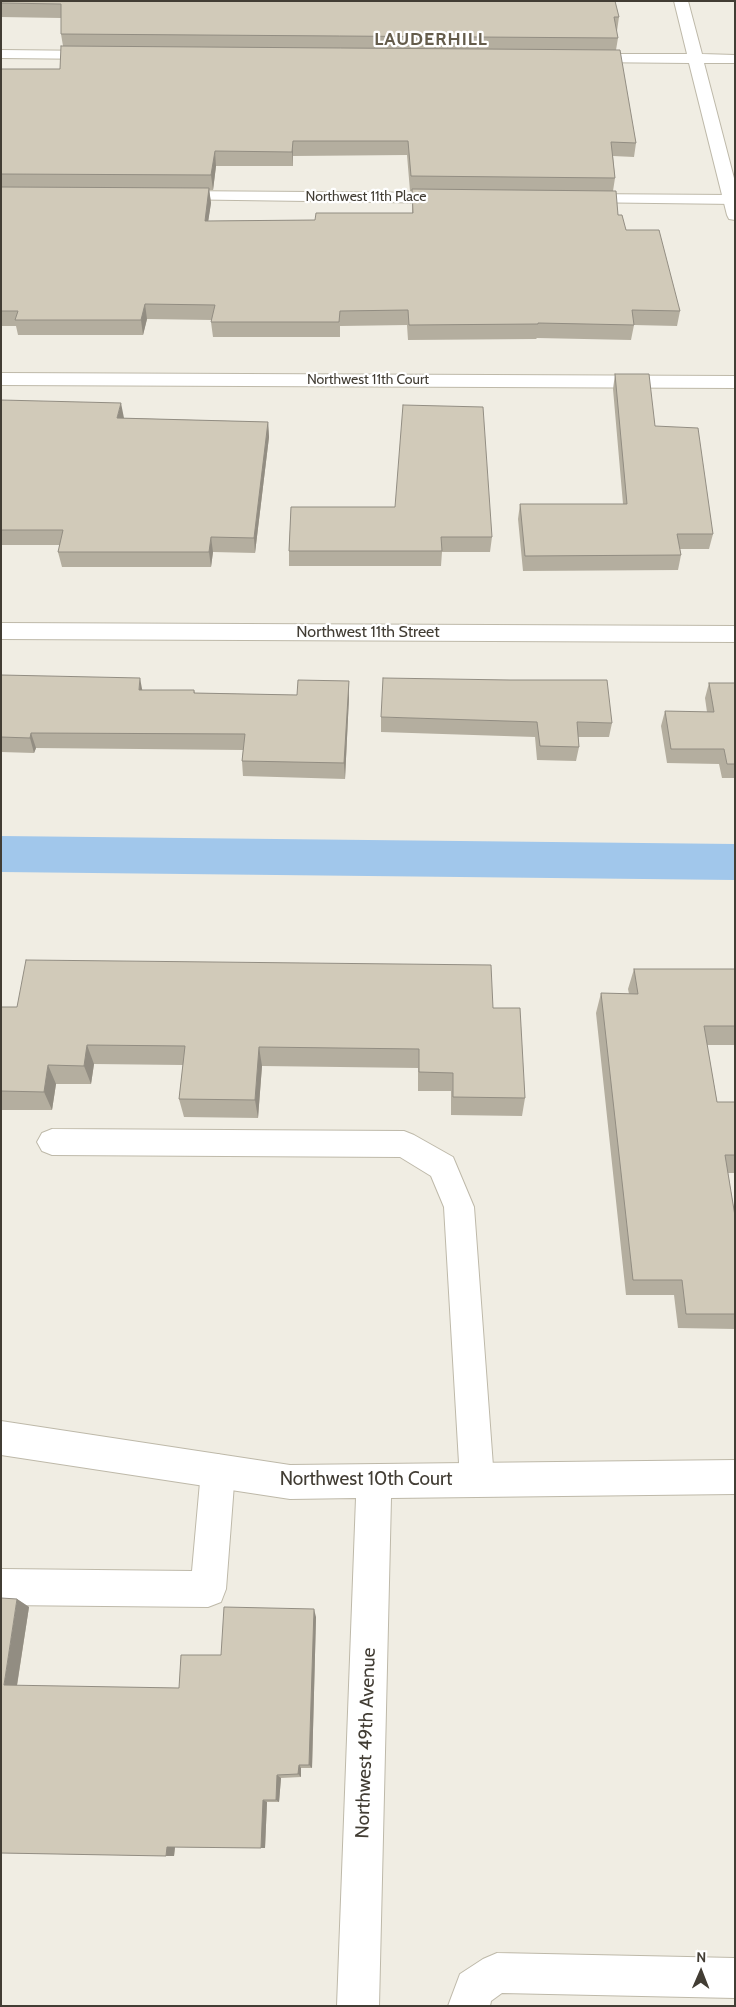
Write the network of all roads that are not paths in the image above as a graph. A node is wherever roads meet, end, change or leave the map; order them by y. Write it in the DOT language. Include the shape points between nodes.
graph roads {
  1 [pos="681,1"];
  2 [pos="1,54"];
  3 [pos="110,55"];
  4 [pos="567,58"];
  5 [pos="696,59"];
  6 [pos="735,59"];
  7 [pos="160,196"];
  8 [pos="468,198"];
  9 [pos="568,199"];
  10 [pos="733,208"];
  11 [pos="1,378"];
  12 [pos="735,382"];
  13 [pos="1,631"];
  14 [pos="735,634"];
  15 [pos="52,1142"];
  16 [pos="1,1438"];
  17 [pos="218,1471"];
  18 [pos="735,1477"];
  19 [pos="477,1480"];
  20 [pos="374,1481"];
  21 [pos="1,1587"];
  22 [pos="735,1978"];
  23 [pos="358,2006"];
  24 [pos="469,2006"];
  1 -- 5 [label="street"];
  2 -- 3 [label="street"];
  4 -- 5 [label="street"];
  5 -- 6 [label="street"];
  5 -- 10 [label="street"];
  7 -- 8 [label="street, Northwest 11th Place"];
  9 -- 10 [label="street"];
  11 -- 12 [label="street, Northwest 11th Court"];
  13 -- 14 [label="street, Northwest 11th Street"];
  15 -- 19 [label="street" via="404,1144 442,1167 459,1207"];
  16 -- 17 [label="street, Northwest 10th Court"];
  17 -- 20 [label="street, Northwest 10th Court" via="290,1482"];
  17 -- 21 [label="street" via="208,1589"];
  18 -- 19 [label="street, Northwest 10th Court"];
  19 -- 20 [label="street, Northwest 10th Court"];
  20 -- 23 [label="street, Northwest 49th Avenue"];
  22 -- 24 [label="street" via="497,1973 474,1988"];
}
